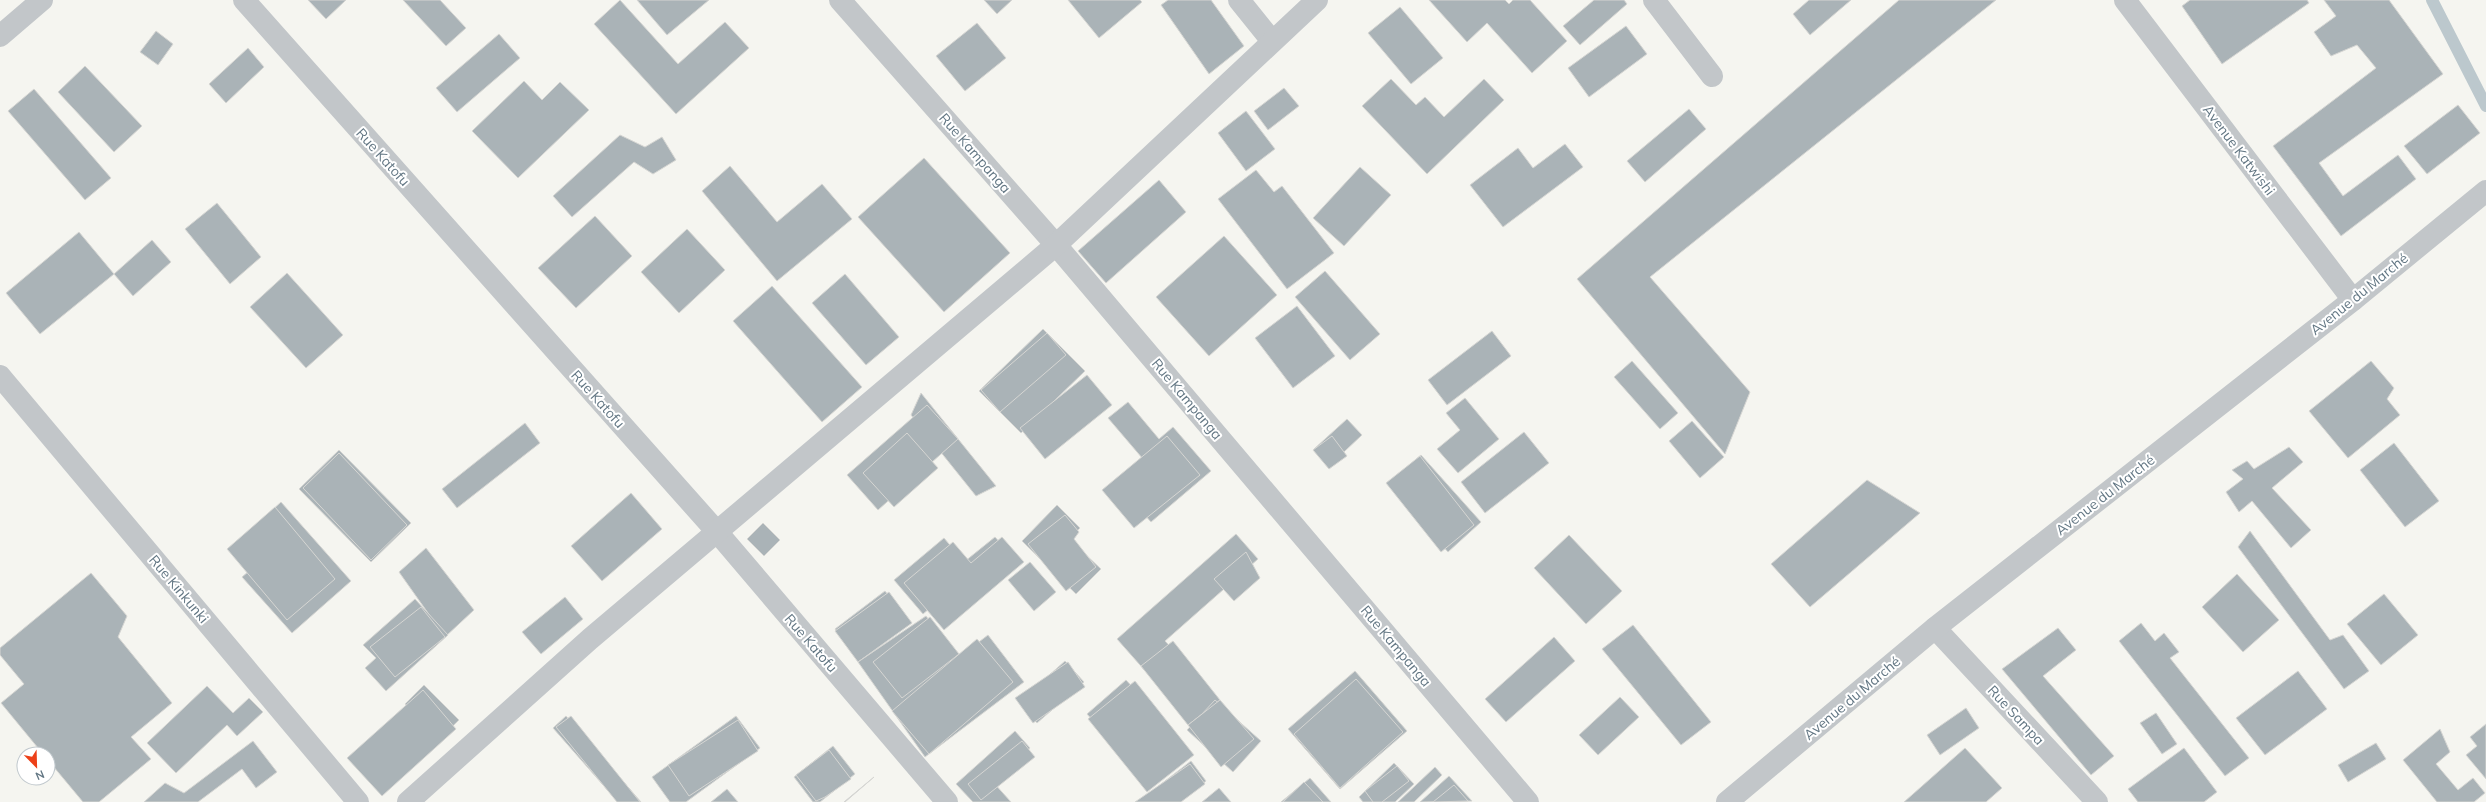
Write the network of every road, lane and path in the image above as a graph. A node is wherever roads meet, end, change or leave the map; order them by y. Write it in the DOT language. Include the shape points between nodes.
graph roads {
  1 [pos="42,0"];
  2 [pos="244,0"];
  3 [pos="840,0"];
  4 [pos="1239,0"];
  5 [pos="1317,0"];
  6 [pos="1654,0"];
  7 [pos="2124,0"];
  8 [pos="0,36"];
  9 [pos="1272,41"];
  10 [pos="1712,76"];
  11 [pos="2486,192"];
  12 [pos="1056,245"];
  13 [pos="2353,300"];
  14 [pos="0,376"];
  15 [pos="718,533"];
  16 [pos="1935,628"];
  17 [pos="358,802"];
  18 [pos="408,802"];
  19 [pos="948,802"];
  20 [pos="1528,802"];
  21 [pos="1727,802"];
  22 [pos="2097,802"];
  1 -- 8 [label="street"];
  2 -- 15 [label="street, Rue Katofu"];
  3 -- 12 [label="street, Rue Kampanga"];
  4 -- 9 [label="street"];
  5 -- 9 [label="street"];
  6 -- 10 [label="street"];
  7 -- 13 [label="street, Avenue Katwishi"];
  9 -- 12 [label="street"];
  11 -- 13 [label="street, Avenue du Marché"];
  12 -- 15 [label="street"];
  12 -- 20 [label="street, Rue Kampanga"];
  13 -- 16 [label="street, Avenue du Marché"];
  14 -- 17 [label="street, Rue Kinkunki"];
  15 -- 18 [label="street" via="590,639"];
  15 -- 19 [label="street, Rue Katofu"];
  16 -- 21 [label="street, Avenue du Marché"];
  16 -- 22 [label="street, Rue Sampa"];
}
